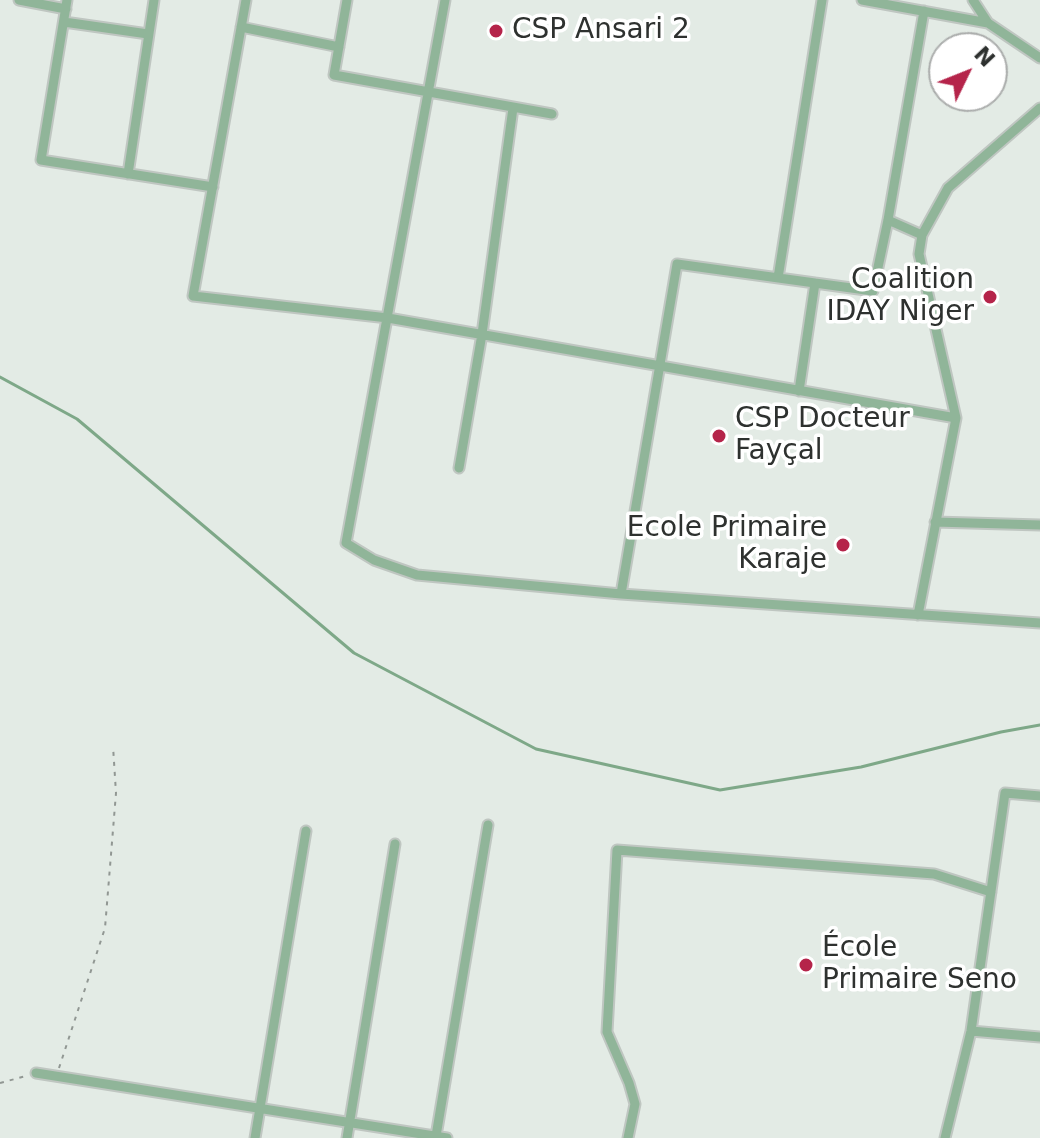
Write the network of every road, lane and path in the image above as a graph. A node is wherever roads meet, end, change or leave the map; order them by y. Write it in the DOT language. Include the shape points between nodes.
graph roads {
  1 [pos="19,0"];
  2 [pos="154,0"];
  3 [pos="246,0"];
  4 [pos="347,0"];
  5 [pos="445,0"];
  6 [pos="822,0"];
  7 [pos="862,0"];
  8 [pos="973,0"];
  9 [pos="896,3"];
  10 [pos="67,5"];
  11 [pos="924,11"];
  12 [pos="64,22"];
  13 [pos="988,23"];
  14 [pos="241,27"];
  15 [pos="148,34"];
  16 [pos="339,47"];
  17 [pos="1040,58"];
  18 [pos="428,94"];
  19 [pos="513,108"];
  20 [pos="1040,108"];
  21 [pos="552,114"];
  22 [pos="128,174"];
  23 [pos="213,187"];
  24 [pos="888,220"];
  25 [pos="922,235"];
  26 [pos="778,278"];
  27 [pos="815,283"];
  28 [pos="388,318"];
  29 [pos="482,334"];
  30 [pos="661,366"];
  31 [pos="799,391"];
  32 [pos="956,418"];
  33 [pos="459,468"];
  34 [pos="935,522"];
  35 [pos="1040,525"];
  36 [pos="621,594"];
  37 [pos="918,615"];
  38 [pos="1040,623"];
  39 [pos="113,746"];
  40 [pos="1040,796"];
  41 [pos="488,825"];
  42 [pos="306,831"];
  43 [pos="395,844"];
  44 [pos="991,892"];
  45 [pos="971,1031"];
  46 [pos="1040,1037"];
  47 [pos="36,1073"];
  48 [pos="56,1077"];
  49 [pos="0,1083"];
  50 [pos="260,1109"];
  51 [pos="350,1123"];
  52 [pos="436,1136"];
  53 [pos="255,1138"];
  54 [pos="347,1138"];
  55 [pos="447,1138"];
  56 [pos="628,1138"];
  57 [pos="945,1138"];
  1 -- 10 [label="street"];
  2 -- 15 [label="street"];
  3 -- 14 [label="street"];
  4 -- 16 [label="street"];
  5 -- 18 [label="street"];
  6 -- 26 [label="street"];
  7 -- 9 [label="street"];
  8 -- 13 [label="street"];
  9 -- 11 [label="street"];
  10 -- 12 [label="street"];
  11 -- 13 [label="street"];
  11 -- 24 [label="street"];
  12 -- 15 [label="street"];
  12 -- 22 [label="street" via="41,160"];
  13 -- 17 [label="street"];
  14 -- 16 [label="street"];
  14 -- 23 [label="street"];
  15 -- 22 [label="street"];
  16 -- 18 [label="street" via="334,75"];
  18 -- 19 [label="street"];
  18 -- 28 [label="street"];
  19 -- 21 [label="street"];
  19 -- 29 [label="street"];
  20 -- 25 [label="street" via="948,188"];
  22 -- 23 [label="street"];
  23 -- 28 [label="street" via="193,296"];
  24 -- 25 [label="street"];
  24 -- 27 [label="street" via="873,291"];
  25 -- 32 [label="street" via="919,254"];
  26 -- 27 [label="street"];
  26 -- 30 [label="street" via="677,264"];
  27 -- 31 [label="street"];
  28 -- 29 [label="street"];
  28 -- 36 [label="street" via="346,543 417,575"];
  29 -- 30 [label="street"];
  29 -- 33 [label="street"];
  30 -- 31 [label="street"];
  30 -- 36 [label="street"];
  31 -- 32 [label="street"];
  32 -- 34 [label="street"];
  34 -- 35 [label="street"];
  34 -- 37 [label="street"];
  36 -- 37 [label="street"];
  37 -- 38 [label="street"];
  39 -- 48 [label="path" via="116,793 105,928"];
  40 -- 44 [label="street" via="1005,793"];
  41 -- 52 [label="street"];
  42 -- 50 [label="street"];
  43 -- 51 [label="street"];
  44 -- 45 [label="street"];
  44 -- 56 [label="street" via="934,874 617,850 607,1032 635,1104"];
  45 -- 46 [label="street"];
  45 -- 57 [label="street"];
  47 -- 48 [label="street"];
  47 -- 49 [label="path"];
  48 -- 50 [label="street"];
  50 -- 51 [label="street"];
  50 -- 53 [label="street"];
  51 -- 52 [label="street"];
  51 -- 54 [label="street"];
  52 -- 55 [label="street"];
}
